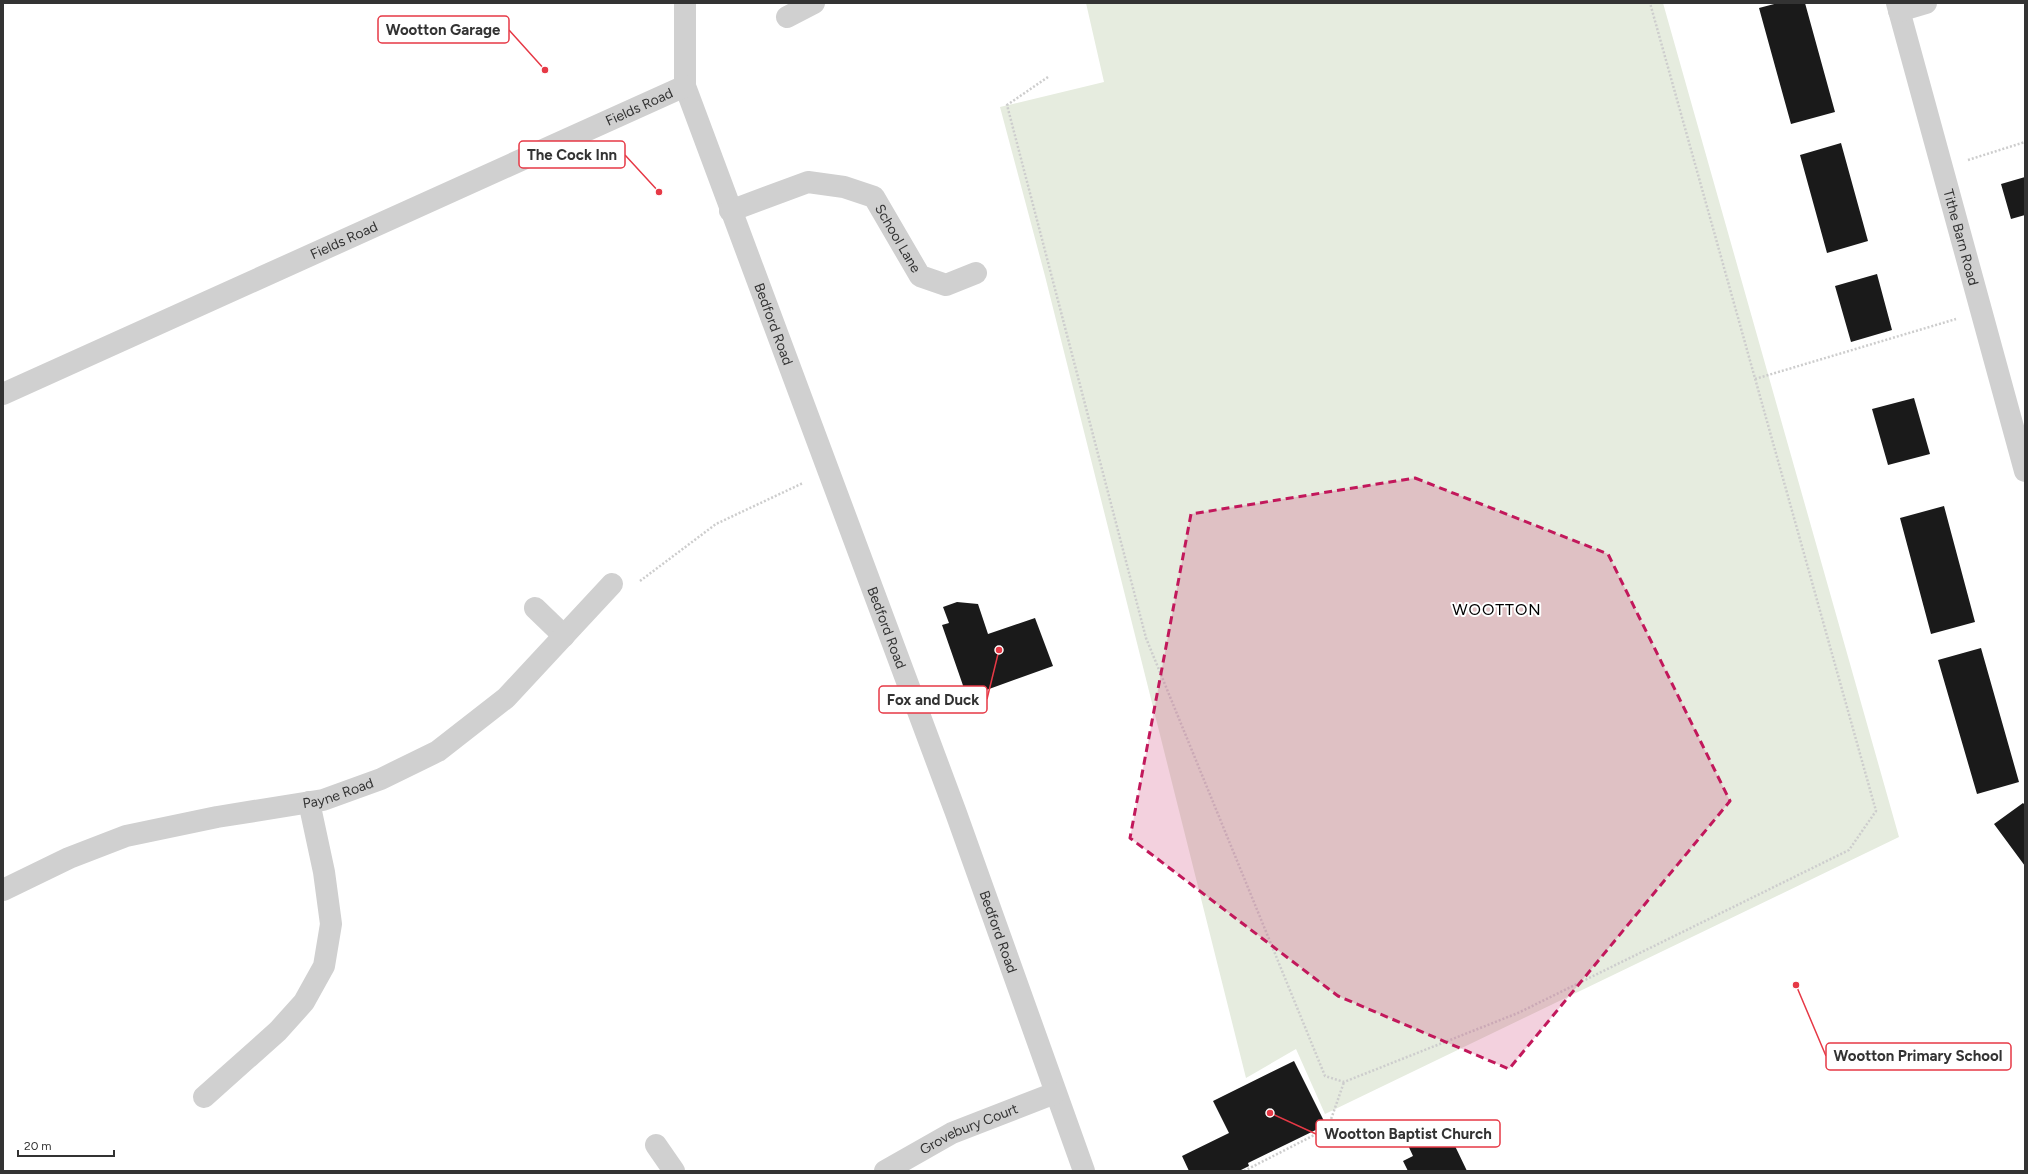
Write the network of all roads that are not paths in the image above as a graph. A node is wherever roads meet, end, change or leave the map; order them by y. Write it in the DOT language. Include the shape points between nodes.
graph roads {
  1 [pos="685,3"];
  2 [pos="814,3"];
  3 [pos="1926,3"];
  4 [pos="1898,7"];
  5 [pos="787,17"];
  6 [pos="685,86"];
  7 [pos="730,211"];
  8 [pos="976,273"];
  9 [pos="3,394"];
  10 [pos="2025,471"];
  11 [pos="612,584"];
  12 [pos="535,608"];
  13 [pos="564,636"];
  14 [pos="309,802"];
  15 [pos="3,890"];
  16 [pos="1055,1094"];
  17 [pos="204,1097"];
  18 [pos="656,1145"];
  19 [pos="674,1171"];
  20 [pos="884,1171"];
  21 [pos="1084,1171"];
  1 -- 6 [label="street, Bedford Road"];
  2 -- 5 [label="street"];
  3 -- 4 [label="street"];
  4 -- 10 [label="street, Tithe Barn Road"];
  6 -- 7 [label="street, Bedford Road"];
  6 -- 9 [label="street, Fields Road"];
  7 -- 8 [label="street, School Lane" via="808,182 844,187 874,197 920,276 946,285"];
  7 -- 16 [label="street, Bedford Road" via="956,813"];
  11 -- 13 [label="street, Payne Road"];
  12 -- 13 [label="street"];
  13 -- 14 [label="street, Payne Road" via="506,698 438,751 381,779 323,800"];
  14 -- 15 [label="street, Payne Road" via="217,817 126,836 69,858"];
  14 -- 17 [label="street" via="324,872 331,924 324,966 304,1002 278,1031"];
  16 -- 20 [label="street, Grovebury Court" via="952,1133"];
  16 -- 21 [label="street, Bedford Road"];
  18 -- 19 [label="street"];
}
